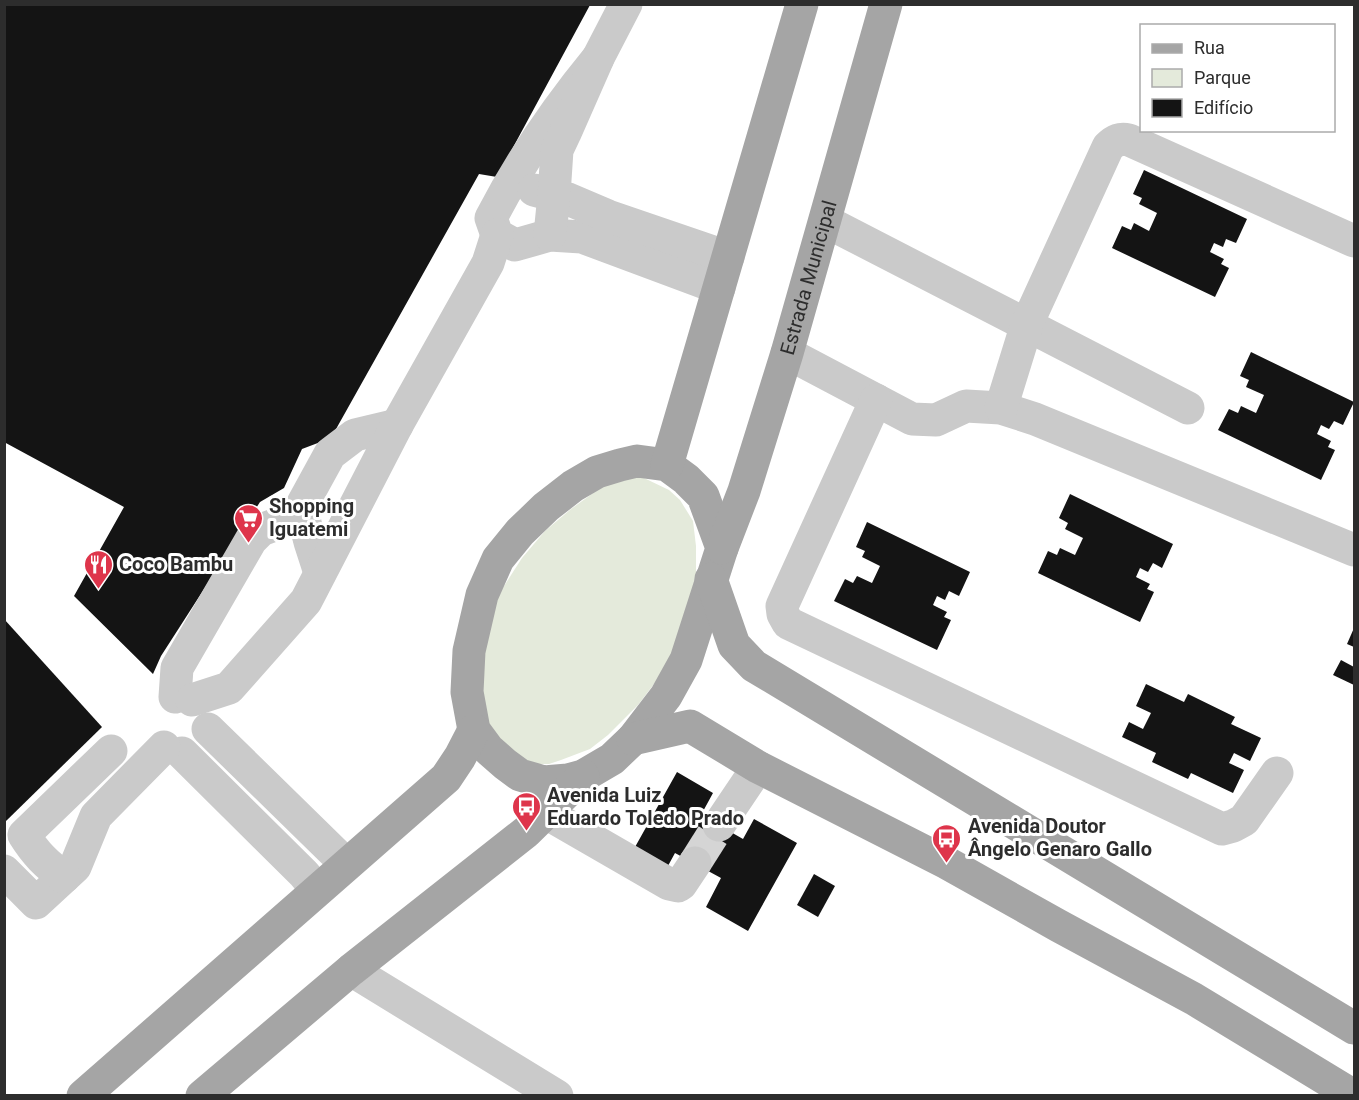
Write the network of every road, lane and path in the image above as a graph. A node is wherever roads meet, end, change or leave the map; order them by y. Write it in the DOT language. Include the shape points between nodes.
graph roads {
  1 [pos="626,4"];
  2 [pos="802,4"];
  3 [pos="886,4"];
  4 [pos="598,58"];
  5 [pos="509,184"];
  6 [pos="554,195"];
  7 [pos="825,221"];
  8 [pos="497,235"];
  9 [pos="550,235"];
  10 [pos="1354,241"];
  11 [pos="728,257"];
  12 [pos="719,288"];
  13 [pos="1026,324"];
  14 [pos="787,353"];
  15 [pos="876,400"];
  16 [pos="1001,408"];
  17 [pos="1188,408"];
  18 [pos="397,425"];
  19 [pos="667,465"];
  20 [pos="304,518"];
  21 [pos="722,548"];
  22 [pos="1354,550"];
  23 [pos="321,573"];
  24 [pos="711,579"];
  25 [pos="170,722"];
  26 [pos="474,730"];
  27 [pos="633,739"];
  28 [pos="111,750"];
  29 [pos="758,767"];
  30 [pos="1277,773"];
  31 [pos="583,776"];
  32 [pos="546,813"];
  33 [pos="719,825"];
  34 [pos="14,843"];
  35 [pos="346,864"];
  36 [pos="694,864"];
  37 [pos="4,871"];
  38 [pos="64,877"];
  39 [pos="317,890"];
  40 [pos="351,970"];
  41 [pos="1354,1028"];
  42 [pos="86,1094"];
  43 [pos="202,1095"];
  44 [pos="557,1095"];
  45 [pos="1354,1095"];
  1 -- 4 [label="street"];
  2 -- 11 [label="main road"];
  3 -- 7 [label="main road, Estrada Municipal"];
  4 -- 5 [label="street" via="566,98"];
  4 -- 6 [label="street" via="556,150"];
  5 -- 6 [label="street"];
  5 -- 8 [label="street" via="491,218"];
  6 -- 9 [label="street"];
  6 -- 11 [label="street"];
  7 -- 13 [label="street"];
  7 -- 14 [label="main road, Estrada Municipal"];
  8 -- 9 [label="street" via="515,245"];
  8 -- 18 [label="street" via="488,263"];
  9 -- 12 [label="street" via="582,237"];
  10 -- 13 [label="street" via="1121,138 1108,147"];
  11 -- 12 [label="main road"];
  12 -- 19 [label="main road"];
  13 -- 16 [label="street"];
  13 -- 17 [label="street"];
  14 -- 15 [label="street"];
  14 -- 21 [label="main road, Estrada Municipal"];
  15 -- 16 [label="street" via="912,419 936,420 966,406"];
  15 -- 30 [label="street" via="782,606 788,623 1222,829 1244,820"];
  16 -- 22 [label="street"];
  18 -- 20 [label="street" via="355,435 330,454 301,507"];
  18 -- 23 [label="street"];
  19 -- 21 [label="main road" via="703,496"];
  19 -- 26 [label="main road" via="638,461 597,472 546,507 498,559 482,595 469,651 467,692"];
  20 -- 23 [label="street"];
  20 -- 25 [label="street" via="261,530 251,540 177,668"];
  21 -- 24 [label="main road, Estrada Municipal"];
  23 -- 25 [label="street" via="306,601 229,688"];
  24 -- 27 [label="main road, Estrada Municipal" via="686,660 666,696"];
  24 -- 41 [label="main road" via="734,645 754,666"];
  25 -- 35 [label="street" via="191,751 199,746 208,729"];
  25 -- 38 [label="street" via="96,816 75,867"];
  25 -- 39 [label="street"];
  26 -- 31 [label="main road" via="488,749 520,775 544,782"];
  26 -- 35 [label="main road" via="446,778"];
  27 -- 29 [label="main road" via="690,726"];
  27 -- 31 [label="main road, Estrada Municipal" via="612,759"];
  28 -- 34 [label="street"];
  29 -- 33 [label="street"];
  29 -- 45 [label="main road" via="947,863 1194,999"];
  31 -- 32 [label="main road"];
  32 -- 36 [label="street" via="669,885 681,884"];
  32 -- 40 [label="main road"];
  34 -- 38 [label="street" via="34,850"];
  35 -- 39 [label="main road"];
  37 -- 38 [label="street" via="36,903"];
  39 -- 42 [label="main road"];
  40 -- 43 [label="main road"];
  40 -- 44 [label="street"];
}
